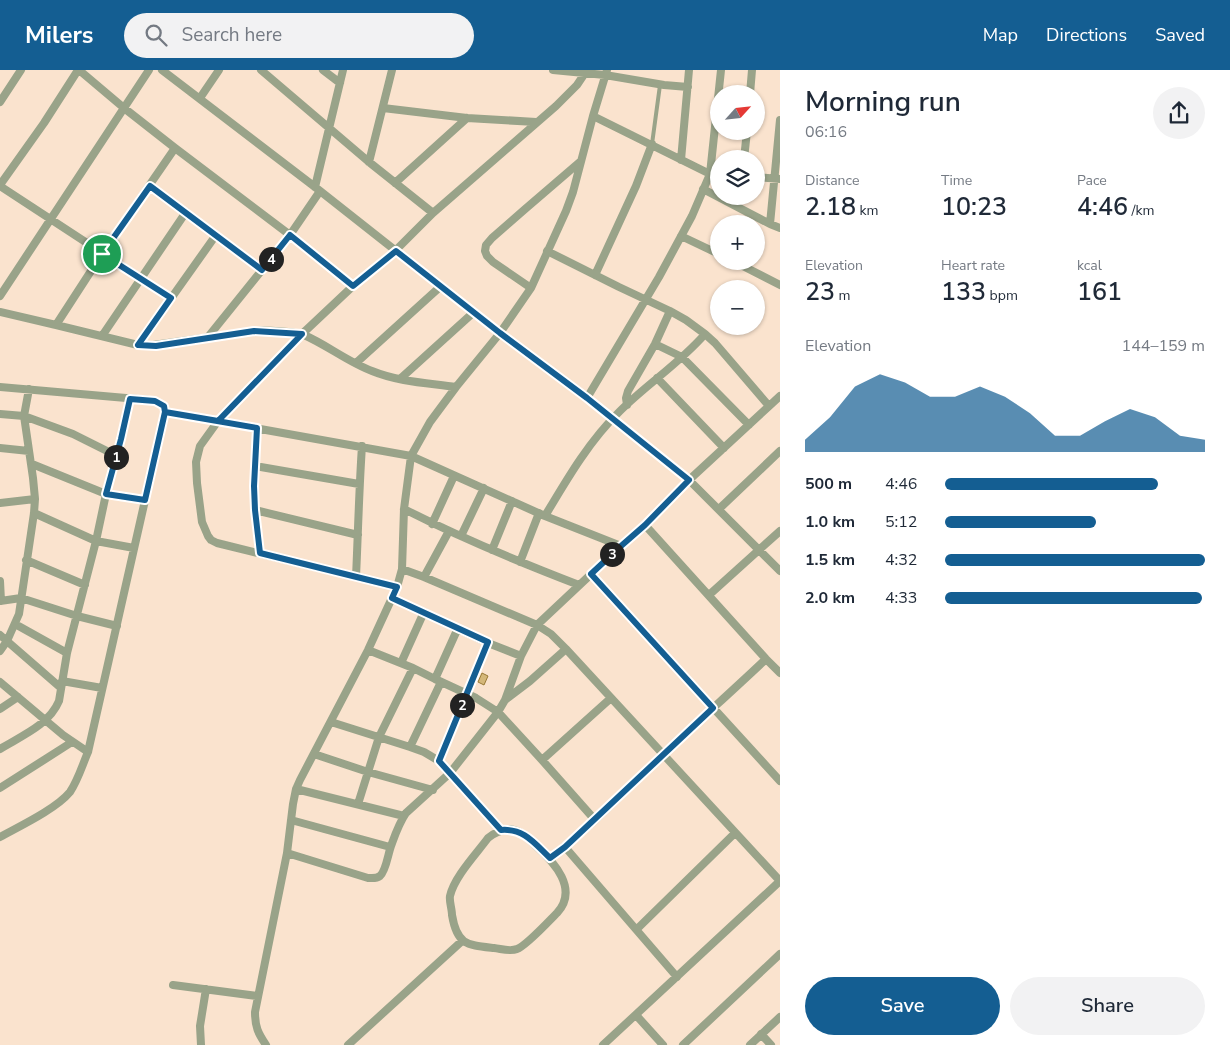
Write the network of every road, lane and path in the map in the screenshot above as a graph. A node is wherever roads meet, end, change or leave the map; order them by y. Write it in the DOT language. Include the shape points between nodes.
graph roads {
  1 [pos="21,70"];
  2 [pos="78,70"];
  3 [pos="149,70"];
  4 [pos="162,70"];
  5 [pos="219,70"];
  6 [pos="261,70"];
  7 [pos="323,70"];
  8 [pos="343,70"];
  9 [pos="392,70"];
  10 [pos="553,70"];
  11 [pos="689,70"];
  12 [pos="721,70"];
  13 [pos="752,70"];
  14 [pos="585,73"];
  15 [pos="606,73"];
  16 [pos="340,83"];
  17 [pos="660,85"];
  18 [pos="751,85"];
  19 [pos="688,87"];
  20 [pos="200,98"];
  21 [pos="0,102"];
  22 [pos="124,108"];
  23 [pos="383,108"];
  24 [pos="593,116"];
  25 [pos="467,118"];
  26 [pos="780,120"];
  27 [pos="536,122"];
  28 [pos="329,128"];
  29 [pos="779,143"];
  30 [pos="652,144"];
  31 [pos="175,148"];
  32 [pos="716,150"];
  33 [pos="681,160"];
  34 [pos="582,161"];
  35 [pos="369,162"];
  36 [pos="710,172"];
  37 [pos="777,179"];
  38 [pos="710,180"];
  39 [pos="394,183"];
  40 [pos="0,186"];
  41 [pos="150,186"];
  42 [pos="318,189"];
  43 [pos="703,189"];
  44 [pos="186,212"];
  45 [pos="433,213"];
  46 [pos="50,220"];
  47 [pos="770,224"];
  48 [pos="780,228"];
  49 [pos="216,235"];
  50 [pos="290,235"];
  51 [pos="681,236"];
  52 [pos="710,250"];
  53 [pos="396,251"];
  54 [pos="547,251"];
  55 [pos="102,254"];
  56 [pos="262,270"];
  57 [pos="751,270"];
  58 [pos="595,275"];
  59 [pos="140,279"];
  60 [pos="780,285"];
  61 [pos="353,286"];
  62 [pos="441,286"];
  63 [pos="531,288"];
  64 [pos="0,296"];
  65 [pos="171,298"];
  66 [pos="645,299"];
  67 [pos="670,310"];
  68 [pos="0,312"];
  69 [pos="474,312"];
  70 [pos="56,324"];
  71 [pos="500,333"];
  72 [pos="302,334"];
  73 [pos="705,334"];
  74 [pos="102,336"];
  75 [pos="208,337"];
  76 [pos="655,344"];
  77 [pos="138,345"];
  78 [pos="682,357"];
  79 [pos="356,364"];
  80 [pos="657,378"];
  81 [pos="400,380"];
  82 [pos="0,386"];
  83 [pos="456,387"];
  84 [pos="29,389"];
  85 [pos="780,396"];
  86 [pos="587,398"];
  87 [pos="130,399"];
  88 [pos="627,405"];
  89 [pos="769,406"];
  90 [pos="165,412"];
  91 [pos="0,414"];
  92 [pos="24,416"];
  93 [pos="612,419"];
  94 [pos="218,421"];
  95 [pos="749,425"];
  96 [pos="257,428"];
  97 [pos="362,446"];
  98 [pos="0,448"];
  99 [pos="724,448"];
  100 [pos="29,451"];
  101 [pos="780,451"];
  102 [pos="117,456"];
  103 [pos="411,456"];
  104 [pos="32,464"];
  105 [pos="255,466"];
  106 [pos="454,476"];
  107 [pos="689,480"];
  108 [pos="359,484"];
  109 [pos="484,488"];
  110 [pos="106,494"];
  111 [pos="34,499"];
  112 [pos="145,500"];
  113 [pos="512,501"];
  114 [pos="0,503"];
  115 [pos="404,509"];
  116 [pos="718,509"];
  117 [pos="255,510"];
  118 [pos="34,513"];
  119 [pos="542,514"];
  120 [pos="432,524"];
  121 [pos="645,525"];
  122 [pos="449,531"];
  123 [pos="780,532"];
  124 [pos="358,534"];
  125 [pos="461,536"];
  126 [pos="96,541"];
  127 [pos="621,546"];
  128 [pos="134,548"];
  129 [pos="492,550"];
  130 [pos="760,550"];
  131 [pos="260,553"];
  132 [pos="26,560"];
  133 [pos="520,562"];
  134 [pos="402,569"];
  135 [pos="780,571"];
  136 [pos="591,574"];
  137 [pos="356,577"];
  138 [pos="424,577"];
  139 [pos="0,581"];
  140 [pos="85,585"];
  141 [pos="579,585"];
  142 [pos="397,587"];
  143 [pos="709,596"];
  144 [pos="21,598"];
  145 [pos="392,598"];
  146 [pos="0,601"];
  147 [pos="424,612"];
  148 [pos="77,616"];
  149 [pos="16,624"];
  150 [pos="538,625"];
  151 [pos="117,626"];
  152 [pos="458,628"];
  153 [pos="0,635"];
  154 [pos="7,641"];
  155 [pos="488,642"];
  156 [pos="566,649"];
  157 [pos="368,650"];
  158 [pos="0,651"];
  159 [pos="67,653"];
  160 [pos="521,656"];
  161 [pos="766,659"];
  162 [pos="401,663"];
  163 [pos="413,668"];
  164 [pos="780,673"];
  165 [pos="438,680"];
  166 [pos="0,682"];
  167 [pos="62,684"];
  168 [pos="102,688"];
  169 [pos="466,694"];
  170 [pos="18,697"];
  171 [pos="611,698"];
  172 [pos="505,700"];
  173 [pos="713,708"];
  174 [pos="0,709"];
  175 [pos="498,712"];
  176 [pos="46,720"];
  177 [pos="331,722"];
  178 [pos="380,737"];
  179 [pos="72,742"];
  180 [pos="410,747"];
  181 [pos="0,749"];
  182 [pos="88,752"];
  183 [pos="314,754"];
  184 [pos="663,754"];
  185 [pos="542,760"];
  186 [pos="439,761"];
  187 [pos="368,772"];
  188 [pos="450,773"];
  189 [pos="780,781"];
  190 [pos="0,788"];
  191 [pos="296,789"];
  192 [pos="433,790"];
  193 [pos="358,804"];
  194 [pos="404,816"];
  195 [pos="290,820"];
  196 [pos="594,820"];
  197 [pos="501,830"];
  198 [pos="735,833"];
  199 [pos="0,837"];
  200 [pos="390,847"];
  201 [pos="565,847"];
  202 [pos="287,853"];
  203 [pos="550,858"];
  204 [pos="780,881"];
  205 [pos="637,929"];
  206 [pos="462,941"];
  207 [pos="780,954"];
  208 [pos="677,977"];
  209 [pos="173,985"];
  210 [pos="206,989"];
  211 [pos="257,996"];
  212 [pos="636,1015"];
  213 [pos="780,1017"];
  214 [pos="761,1034"];
  215 [pos="201,1045"];
  216 [pos="266,1045"];
  217 [pos="348,1045"];
  218 [pos="603,1045"];
  219 [pos="662,1045"];
  220 [pos="683,1045"];
  221 [pos="750,1045"];
  222 [pos="771,1045"];
  1 -- 21 [label="street"];
  2 -- 22 [label="street"];
  2 -- 40 [label="street"];
  3 -- 22 [label="street"];
  4 -- 20 [label="street"];
  5 -- 20 [label="street"];
  6 -- 28 [label="street"];
  7 -- 16 [label="street"];
  8 -- 16 [label="street"];
  9 -- 23 [label="street"];
  10 -- 14 [label="street"];
  11 -- 19 [label="street"];
  12 -- 32 [label="street"];
  13 -- 18 [label="street"];
  14 -- 15 [label="street"];
  14 -- 27 [label="street" via="577,85"];
  15 -- 17 [label="street"];
  15 -- 24 [label="street"];
  16 -- 28 [label="street"];
  17 -- 19 [label="street"];
  17 -- 30 [label="lane"];
  19 -- 33 [label="street"];
  20 -- 42 [label="street"];
  22 -- 31 [label="street"];
  22 -- 46 [label="street"];
  23 -- 25 [label="street"];
  23 -- 35 [label="street"];
  24 -- 30 [label="street"];
  24 -- 34 [label="street"];
  25 -- 27 [label="street"];
  25 -- 39 [label="street"];
  26 -- 29 [label="street"];
  27 -- 45 [label="street"];
  28 -- 35 [label="street"];
  28 -- 42 [label="street"];
  29 -- 37 [label="street"];
  30 -- 33 [label="street"];
  30 -- 58 [label="street"];
  31 -- 41 [label="street"];
  31 -- 50 [label="street"];
  33 -- 36 [label="street"];
  34 -- 54 [label="street" via="566,211"];
  34 -- 63 [label="street" via="486,245 486,256"];
  35 -- 39 [label="street"];
  37 -- 47 [label="street"];
  38 -- 43 [label="street"];
  39 -- 45 [label="street"];
  40 -- 46 [label="street"];
  41 -- 44 [label="street"];
  41 -- 55 [label="street"];
  42 -- 50 [label="street"];
  42 -- 53 [label="street"];
  43 -- 47 [label="street"];
  43 -- 51 [label="street"];
  44 -- 49 [label="street"];
  44 -- 59 [label="street"];
  45 -- 53 [label="street"];
  46 -- 55 [label="street"];
  46 -- 64 [label="street"];
  47 -- 48 [label="street"];
  49 -- 56 [label="street"];
  49 -- 65 [label="street"];
  50 -- 56 [label="street"];
  50 -- 61 [label="street"];
  51 -- 52 [label="street"];
  51 -- 66 [label="street"];
  53 -- 61 [label="street"];
  53 -- 62 [label="street"];
  54 -- 58 [label="street"];
  54 -- 63 [label="street"];
  55 -- 59 [label="street"];
  55 -- 70 [label="street"];
  56 -- 75 [label="street"];
  57 -- 60 [label="street"];
  58 -- 66 [label="street"];
  59 -- 65 [label="street"];
  59 -- 74 [label="street"];
  61 -- 72 [label="street"];
  62 -- 69 [label="street"];
  62 -- 79 [label="street"];
  63 -- 71 [label="street"];
  65 -- 77 [label="street"];
  66 -- 67 [label="street"];
  66 -- 86 [label="street"];
  67 -- 73 [label="street"];
  67 -- 76 [label="street"];
  68 -- 70 [label="street"];
  69 -- 71 [label="street"];
  69 -- 81 [label="street"];
  70 -- 74 [label="street"];
  71 -- 83 [label="street"];
  71 -- 86 [label="street"];
  72 -- 75 [label="street" via="254,331"];
  72 -- 79 [label="street"];
  72 -- 94 [label="street"];
  73 -- 78 [label="street"];
  73 -- 89 [label="street"];
  74 -- 77 [label="street"];
  75 -- 77 [label="street" via="156,346"];
  76 -- 78 [label="street"];
  76 -- 88 [label="street" via="628,391"];
  78 -- 80 [label="street"];
  78 -- 95 [label="street"];
  79 -- 81 [label="street"];
  80 -- 88 [label="street"];
  80 -- 99 [label="street"];
  81 -- 83 [label="street"];
  82 -- 84 [label="street"];
  83 -- 103 [label="street" via="430,422"];
  84 -- 87 [label="street"];
  84 -- 92 [label="street"];
  85 -- 89 [label="street"];
  86 -- 93 [label="street"];
  87 -- 90 [label="street" via="155,401 164,406"];
  87 -- 102 [label="street"];
  88 -- 93 [label="street"];
  89 -- 95 [label="street"];
  90 -- 94 [label="street"];
  90 -- 112 [label="street"];
  91 -- 92 [label="street"];
  92 -- 100 [label="street"];
  92 -- 102 [label="street" via="73,434"];
  93 -- 107 [label="street"];
  93 -- 119 [label="street"];
  94 -- 96 [label="street"];
  94 -- 131 [label="street" via="200,446 196,462 204,530 217,543"];
  95 -- 99 [label="street"];
  96 -- 97 [label="street"];
  96 -- 105 [label="street"];
  97 -- 103 [label="street"];
  97 -- 108 [label="street"];
  98 -- 100 [label="street"];
  99 -- 107 [label="street"];
  100 -- 104 [label="street"];
  101 -- 116 [label="street"];
  102 -- 110 [label="street"];
  103 -- 106 [label="street"];
  103 -- 115 [label="street"];
  104 -- 110 [label="street"];
  104 -- 111 [label="street"];
  105 -- 108 [label="street"];
  105 -- 117 [label="street"];
  106 -- 109 [label="street"];
  106 -- 120 [label="street"];
  107 -- 116 [label="street"];
  107 -- 121 [label="street"];
  108 -- 124 [label="street"];
  109 -- 113 [label="street"];
  109 -- 125 [label="street"];
  110 -- 112 [label="street"];
  110 -- 126 [label="street"];
  111 -- 114 [label="street"];
  111 -- 118 [label="street"];
  112 -- 128 [label="street"];
  113 -- 119 [label="street"];
  113 -- 129 [label="street"];
  115 -- 120 [label="street"];
  115 -- 134 [label="street"];
  116 -- 130 [label="street"];
  117 -- 124 [label="street"];
  117 -- 131 [label="street"];
  118 -- 126 [label="street"];
  118 -- 132 [label="street"];
  119 -- 127 [label="street"];
  119 -- 133 [label="street"];
  120 -- 122 [label="street"];
  121 -- 127 [label="street"];
  121 -- 143 [label="street"];
  122 -- 125 [label="street"];
  122 -- 138 [label="street"];
  123 -- 130 [label="street"];
  124 -- 137 [label="street"];
  125 -- 129 [label="street"];
  126 -- 128 [label="street"];
  126 -- 140 [label="street"];
  127 -- 136 [label="street"];
  128 -- 151 [label="street"];
  129 -- 133 [label="street"];
  130 -- 135 [label="street"];
  130 -- 143 [label="street"];
  131 -- 137 [label="street"];
  132 -- 140 [label="street"];
  132 -- 144 [label="street"];
  133 -- 141 [label="street"];
  134 -- 138 [label="street"];
  134 -- 142 [label="street"];
  136 -- 141 [label="street"];
  136 -- 173 [label="street"];
  137 -- 142 [label="street"];
  138 -- 150 [label="street"];
  139 -- 146 [label="street"];
  140 -- 148 [label="street"];
  141 -- 150 [label="street"];
  142 -- 145 [label="street"];
  143 -- 161 [label="street"];
  144 -- 146 [label="street"];
  144 -- 148 [label="street"];
  144 -- 149 [label="street"];
  145 -- 147 [label="street"];
  145 -- 157 [label="street"];
  147 -- 152 [label="street"];
  147 -- 162 [label="street"];
  148 -- 151 [label="street"];
  148 -- 159 [label="street"];
  149 -- 154 [label="street"];
  149 -- 159 [label="street"];
  150 -- 156 [label="street"];
  150 -- 160 [label="street"];
  151 -- 168 [label="street"];
  152 -- 155 [label="street"];
  152 -- 165 [label="street"];
  153 -- 154 [label="street"];
  154 -- 158 [label="street"];
  154 -- 167 [label="street"];
  155 -- 160 [label="street"];
  155 -- 169 [label="street"];
  156 -- 171 [label="street"];
  156 -- 172 [label="street"];
  157 -- 162 [label="street"];
  157 -- 177 [label="street"];
  159 -- 167 [label="street"];
  160 -- 172 [label="street"];
  161 -- 164 [label="street"];
  161 -- 173 [label="street"];
  162 -- 163 [label="street"];
  163 -- 165 [label="street"];
  163 -- 178 [label="street"];
  165 -- 169 [label="street"];
  165 -- 180 [label="street"];
  166 -- 170 [label="street"];
  167 -- 168 [label="street"];
  167 -- 176 [label="street" via="56,707"];
  168 -- 182 [label="street"];
  169 -- 175 [label="street"];
  169 -- 186 [label="street"];
  170 -- 174 [label="street"];
  170 -- 176 [label="street"];
  171 -- 184 [label="street"];
  171 -- 185 [label="street"];
  172 -- 175 [label="street"];
  173 -- 184 [label="street"];
  173 -- 189 [label="street"];
  175 -- 185 [label="street"];
  175 -- 188 [label="street"];
  176 -- 179 [label="street"];
  176 -- 181 [label="street"];
  177 -- 178 [label="street"];
  177 -- 183 [label="street"];
  178 -- 180 [label="street"];
  178 -- 187 [label="street"];
  179 -- 182 [label="street"];
  179 -- 190 [label="street"];
  180 -- 186 [label="street"];
  182 -- 199 [label="street" via="67,795 53,807"];
  183 -- 187 [label="street"];
  183 -- 191 [label="street"];
  184 -- 196 [label="street"];
  184 -- 198 [label="street"];
  185 -- 196 [label="street"];
  186 -- 188 [label="street"];
  187 -- 192 [label="street"];
  187 -- 193 [label="street"];
  188 -- 192 [label="street"];
  188 -- 197 [label="street"];
  191 -- 193 [label="street"];
  191 -- 195 [label="street"];
  192 -- 194 [label="street"];
  193 -- 194 [label="street"];
  194 -- 200 [label="street"];
  195 -- 200 [label="street"];
  195 -- 202 [label="street"];
  196 -- 201 [label="street"];
  197 -- 203 [label="street" via="523,833"];
  197 -- 206 [label="street" via="488,838 457,879 450,897 454,924"];
  198 -- 204 [label="street"];
  198 -- 205 [label="street"];
  200 -- 202 [label="street" via="383,871 374,879"];
  201 -- 203 [label="street"];
  201 -- 205 [label="street"];
  202 -- 211 [label="street"];
  203 -- 206 [label="street" via="559,870 566,892 565,901 557,913 518,949 478,946"];
  204 -- 208 [label="street"];
  205 -- 208 [label="street"];
  206 -- 217 [label="street"];
  207 -- 220 [label="street"];
  208 -- 212 [label="street"];
  209 -- 210 [label="street"];
  210 -- 211 [label="street"];
  210 -- 215 [label="street" via="200,1026"];
  211 -- 216 [label="street" via="255,1024"];
  212 -- 218 [label="street"];
  212 -- 219 [label="street"];
  213 -- 214 [label="street"];
  214 -- 221 [label="street"];
  214 -- 222 [label="street"];
}
